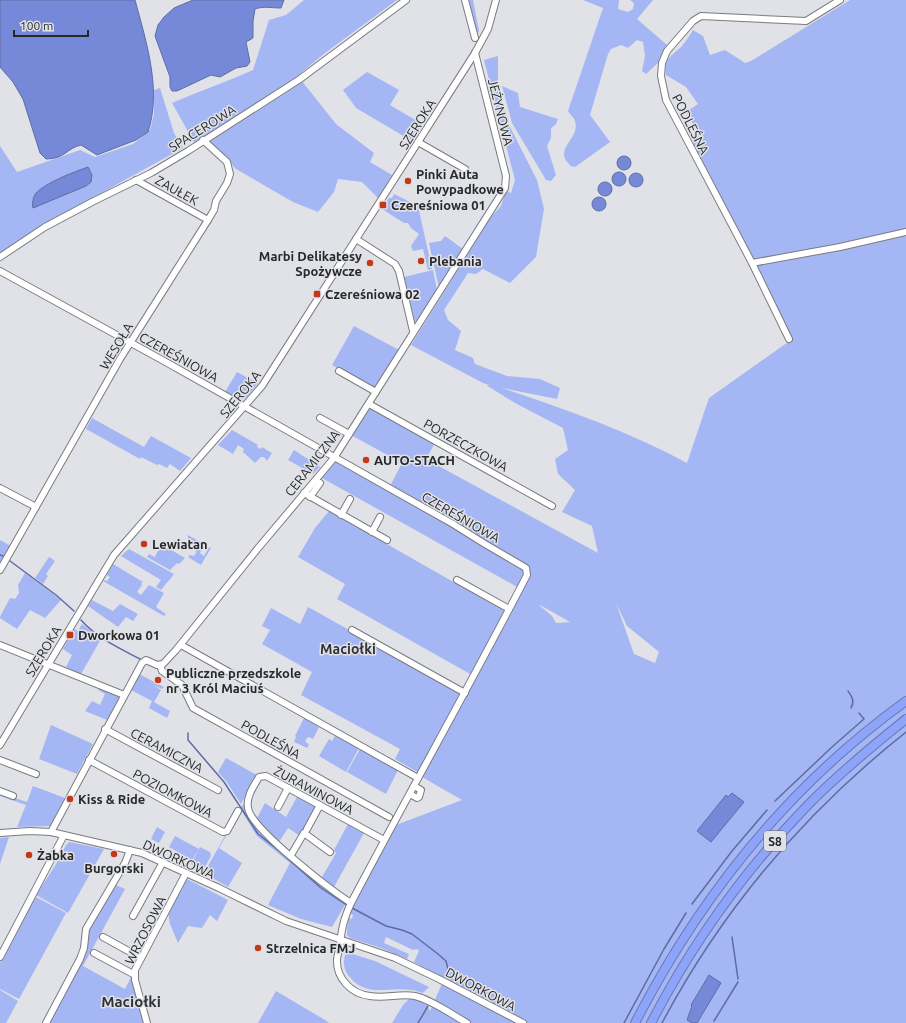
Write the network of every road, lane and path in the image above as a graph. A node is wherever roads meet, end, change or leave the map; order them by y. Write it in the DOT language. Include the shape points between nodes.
graph roads {
  1 [pos="406,0"];
  2 [pos="465,0"];
  3 [pos="496,0"];
  4 [pos="840,0"];
  5 [pos="475,38"];
  6 [pos="475,53"];
  7 [pos="204,140"];
  8 [pos="418,142"];
  9 [pos="465,169"];
  10 [pos="506,176"];
  11 [pos="136,180"];
  12 [pos="208,220"];
  13 [pos="906,232"];
  14 [pos="356,239"];
  15 [pos="0,257"];
  16 [pos="752,263"];
  17 [pos="0,271"];
  18 [pos="413,331"];
  19 [pos="789,340"];
  20 [pos="130,343"];
  21 [pos="339,371"];
  22 [pos="376,392"];
  23 [pos="369,404"];
  24 [pos="245,407"];
  25 [pos="320,418"];
  26 [pos="349,434"];
  27 [pos="334,458"];
  28 [pos="320,483"];
  29 [pos="0,488"];
  30 [pos="304,493"];
  31 [pos="310,497"];
  32 [pos="350,499"];
  33 [pos="552,506"];
  34 [pos="36,507"];
  35 [pos="341,515"];
  36 [pos="380,517"];
  37 [pos="372,532"];
  38 [pos="387,540"];
  39 [pos="0,570"];
  40 [pos="457,580"];
  41 [pos="510,609"];
  42 [pos="352,630"];
  43 [pos="0,645"];
  44 [pos="181,645"];
  45 [pos="48,664"];
  46 [pos="160,665"];
  47 [pos="246,678"];
  48 [pos="465,693"];
  49 [pos="124,695"];
  50 [pos="906,701"];
  51 [pos="906,719"];
  52 [pos="105,729"];
  53 [pos="0,745"];
  54 [pos="0,760"];
  55 [pos="89,760"];
  56 [pos="36,774"];
  57 [pos="419,777"];
  58 [pos="414,786"];
  59 [pos="288,788"];
  60 [pos="218,790"];
  61 [pos="0,792"];
  62 [pos="410,794"];
  63 [pos="13,796"];
  64 [pos="320,805"];
  65 [pos="278,807"];
  66 [pos="238,811"];
  67 [pos="389,817"];
  68 [pos="307,829"];
  69 [pos="51,832"];
  70 [pos="0,833"];
  71 [pos="64,835"];
  72 [pos="384,840"];
  73 [pos="130,850"];
  74 [pos="330,852"];
  75 [pos="291,855"];
  76 [pos="163,862"];
  77 [pos="186,873"];
  78 [pos="351,903"];
  79 [pos="133,916"];
  80 [pos="103,937"];
  81 [pos="340,939"];
  82 [pos="94,953"];
  83 [pos="0,957"];
  84 [pos="141,958"];
  85 [pos="135,975"];
  86 [pos="46,1023"];
  87 [pos="147,1023"];
  88 [pos="467,1023"];
  89 [pos="523,1023"];
  90 [pos="635,1023"];
  91 [pos="651,1023"];
  1 -- 7 [label="street, SPACEROWA" via="300,79"];
  2 -- 5 [label="street"];
  3 -- 6 [label="street, SZEROKA" via="491,20"];
  4 -- 16 [label="street, PODLEŚNA" via="806,21 700,16 667,52 662,63 661,76 666,100"];
  6 -- 8 [label="street, SZEROKA"];
  6 -- 10 [label="street, JEŻYNOWA"];
  7 -- 11 [label="street, SPACEROWA"];
  7 -- 12 [label="street, WESOŁA" via="227,162 230,174"];
  8 -- 9 [label="street"];
  8 -- 14 [label="street, SZEROKA"];
  10 -- 18 [label="street, CERAMICZNA" via="505,188"];
  11 -- 12 [label="street, ZAUŁEK"];
  11 -- 15 [label="street, SPACEROWA" via="45,227"];
  12 -- 20 [label="street, WESOŁA"];
  13 -- 16 [label="street"];
  14 -- 18 [label="street" via="395,264 399,271"];
  14 -- 24 [label="street, SZEROKA" via="269,375"];
  16 -- 19 [label="street, PODLEŚNA"];
  17 -- 20 [label="street, CZEREŚNIOWA"];
  18 -- 22 [label="street, CERAMICZNA"];
  20 -- 24 [label="street, CZEREŚNIOWA"];
  20 -- 34 [label="street, WESOŁA"];
  21 -- 22 [label="street"];
  22 -- 23 [label="street, CERAMICZNA"];
  23 -- 26 [label="street, CERAMICZNA"];
  23 -- 33 [label="street, PORZECZKOWA"];
  24 -- 27 [label="street, CZEREŚNIOWA"];
  24 -- 45 [label="street, SZEROKA" via="117,551"];
  25 -- 26 [label="street"];
  26 -- 27 [label="street, CERAMICZNA"];
  27 -- 30 [label="street, CERAMICZNA"];
  27 -- 41 [label="street, CZEREŚNIOWA" via="526,568 527,575"];
  28 -- 31 [label="street"];
  29 -- 34 [label="street"];
  30 -- 31 [label="street"];
  30 -- 44 [label="street, CERAMICZNA"];
  31 -- 35 [label="street"];
  32 -- 35 [label="street"];
  34 -- 39 [label="street, WESOŁA"];
  35 -- 37 [label="street"];
  36 -- 37 [label="street"];
  37 -- 38 [label="street"];
  40 -- 41 [label="street"];
  41 -- 48 [label="street"];
  42 -- 48 [label="street"];
  43 -- 45 [label="street"];
  44 -- 46 [label="street, CERAMICZNA"];
  44 -- 57 [label="street"];
  45 -- 49 [label="street"];
  45 -- 53 [label="street, SZEROKA"];
  46 -- 49 [label="street" via="144,660"];
  46 -- 67 [label="street, PODLEŚNA" via="162,671 182,684 193,708"];
  47 -- 57 [label="street"];
  48 -- 57 [label="street"];
  49 -- 52 [label="street"];
  50 -- 90 [label="highway, S8" via="838,756 780,813 734,867 689,928"];
  51 -- 91 [label="highway, S8" via="832,782 760,859 701,937"];
  52 -- 55 [label="street"];
  52 -- 60 [label="street, CERAMICZNA"];
  54 -- 56 [label="street"];
  55 -- 66 [label="street, POZIOMKOWA" via="223,832 227,831"];
  55 -- 69 [label="street"];
  57 -- 58 [label="street"];
  58 -- 62 [label="street"];
  58 -- 62 [label="street" via="421,790 419,797"];
  59 -- 64 [label="street, ŻURAWINOWA"];
  59 -- 65 [label="street"];
  59 -- 75 [label="street, ŻURAWINOWA" via="266,776 260,777 248,797 247,805 259,827"];
  61 -- 63 [label="street"];
  62 -- 72 [label="street"];
  64 -- 68 [label="street"];
  64 -- 72 [label="street, ŻURAWINOWA"];
  69 -- 70 [label="street, DWORKOWA"];
  69 -- 71 [label="street, DWORKOWA"];
  71 -- 73 [label="street, DWORKOWA"];
  71 -- 83 [label="street"];
  72 -- 78 [label="street"];
  73 -- 76 [label="street, DWORKOWA"];
  73 -- 86 [label="street" via="86,929 80,959"];
  74 -- 75 [label="street" via="304,833"];
  75 -- 78 [label="street"];
  76 -- 77 [label="street, DWORKOWA"];
  76 -- 79 [label="street"];
  77 -- 81 [label="street, DWORKOWA" via="281,919"];
  77 -- 84 [label="street, WRZOSOWA"];
  78 -- 81 [label="street" via="344,916"];
  80 -- 84 [label="street"];
  81 -- 88 [label="street" via="339,970 343,981 353,990 368,996 414,996"];
  81 -- 89 [label="street, DWORKOWA" via="410,964"];
  82 -- 85 [label="street"];
  84 -- 85 [label="street, WRZOSOWA"];
  85 -- 87 [label="street, WRZOSOWA"];
}
